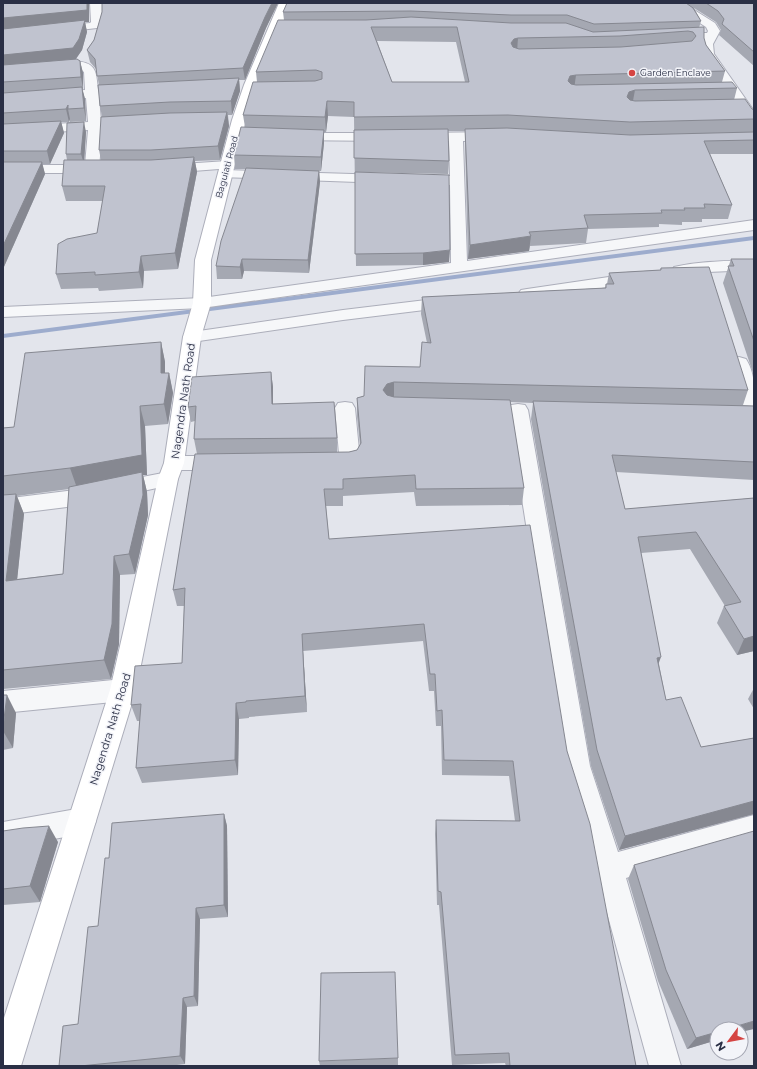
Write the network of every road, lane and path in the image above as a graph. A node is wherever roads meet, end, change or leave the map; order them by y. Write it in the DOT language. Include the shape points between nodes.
graph roads {
  1 [pos="96,3"];
  2 [pos="285,3"];
  3 [pos="675,3"];
  4 [pos="96,25"];
  5 [pos="273,29"];
  6 [pos="289,29"];
  7 [pos="3,35"];
  8 [pos="711,36"];
  9 [pos="92,38"];
  10 [pos="666,38"];
  11 [pos="3,72"];
  12 [pos="234,85"];
  13 [pos="253,89"];
  14 [pos="139,90"];
  15 [pos="717,91"];
  16 [pos="733,91"];
  17 [pos="92,93"];
  18 [pos="3,100"];
  19 [pos="730,109"];
  20 [pos="745,109"];
  21 [pos="224,120"];
  22 [pos="239,120"];
  23 [pos="754,121"];
  24 [pos="141,123"];
  25 [pos="96,126"];
  26 [pos="3,131"];
  27 [pos="235,136"];
  28 [pos="250,136"];
  29 [pos="506,136"];
  30 [pos="281,137"];
  31 [pos="456,137"];
  32 [pos="3,169"];
  33 [pos="92,169"];
  34 [pos="108,169"];
  35 [pos="154,169"];
  36 [pos="226,170"];
  37 [pos="457,181"];
  38 [pos="754,225"];
  39 [pos="754,265"];
  40 [pos="459,266"];
  41 [pos="510,296"];
  42 [pos="470,300"];
  43 [pos="202,303"];
  44 [pos="3,312"];
  45 [pos="192,337"];
  46 [pos="742,355"];
  47 [pos="345,408"];
  48 [pos="518,410"];
  49 [pos="749,414"];
  50 [pos="238,462"];
  51 [pos="310,462"];
  52 [pos="171,471"];
  53 [pos="3,506"];
  54 [pos="123,690"];
  55 [pos="3,702"];
  56 [pos="82,821"];
  57 [pos="754,828"];
  58 [pos="3,835"];
  59 [pos="609,869"];
  60 [pos="5,1066"];
  61 [pos="665,1066"];
  1 -- 4 [label="street"];
  2 -- 5 [label="street, Baguiati Road"];
  3 -- 8 [label="street" via="711,25 714,31"];
  4 -- 7 [label="street"];
  4 -- 9 [label="street"];
  5 -- 6 [label="street"];
  5 -- 13 [label="street, Baguiati Road"];
  8 -- 10 [label="street"];
  8 -- 16 [label="street" via="702,49"];
  11 -- 17 [label="street" via="84,61 90,71"];
  12 -- 13 [label="street"];
  13 -- 22 [label="street, Baguiati Road"];
  14 -- 17 [label="street"];
  15 -- 16 [label="street"];
  16 -- 20 [label="street"];
  17 -- 18 [label="street"];
  17 -- 25 [label="street"];
  19 -- 20 [label="street"];
  20 -- 23 [label="street"];
  21 -- 22 [label="street"];
  22 -- 27 [label="street, Baguiati Road"];
  24 -- 25 [label="street"];
  25 -- 26 [label="street"];
  25 -- 33 [label="street"];
  27 -- 28 [label="street"];
  27 -- 36 [label="street, Baguiati Road"];
  29 -- 31 [label="street"];
  30 -- 31 [label="street"];
  31 -- 37 [label="street"];
  32 -- 33 [label="street"];
  33 -- 34 [label="street"];
  35 -- 36 [label="street"];
  36 -- 37 [label="street"];
  36 -- 43 [label="street, Baguiati Road" via="203,260"];
  37 -- 40 [label="street"];
  38 -- 40 [label="street"];
  39 -- 41 [label="street" via="711,274 656,275"];
  40 -- 43 [label="street"];
  42 -- 45 [label="street"];
  43 -- 44 [label="street"];
  43 -- 45 [label="street, Baguiati Road"];
  45 -- 52 [label="street, Nagendra Nath Road"];
  46 -- 49 [label="street"];
  47 -- 51 [label="street" via="350,461"];
  48 -- 59 [label="street" via="577,766"];
  50 -- 52 [label="street"];
  52 -- 53 [label="street" via="75,498"];
  52 -- 54 [label="street, Nagendra Nath Road"];
  54 -- 55 [label="street"];
  54 -- 56 [label="street, Nagendra Nath Road"];
  56 -- 58 [label="street"];
  56 -- 60 [label="street, Nagendra Nath Road"];
  57 -- 59 [label="street"];
  59 -- 61 [label="street"];
}
